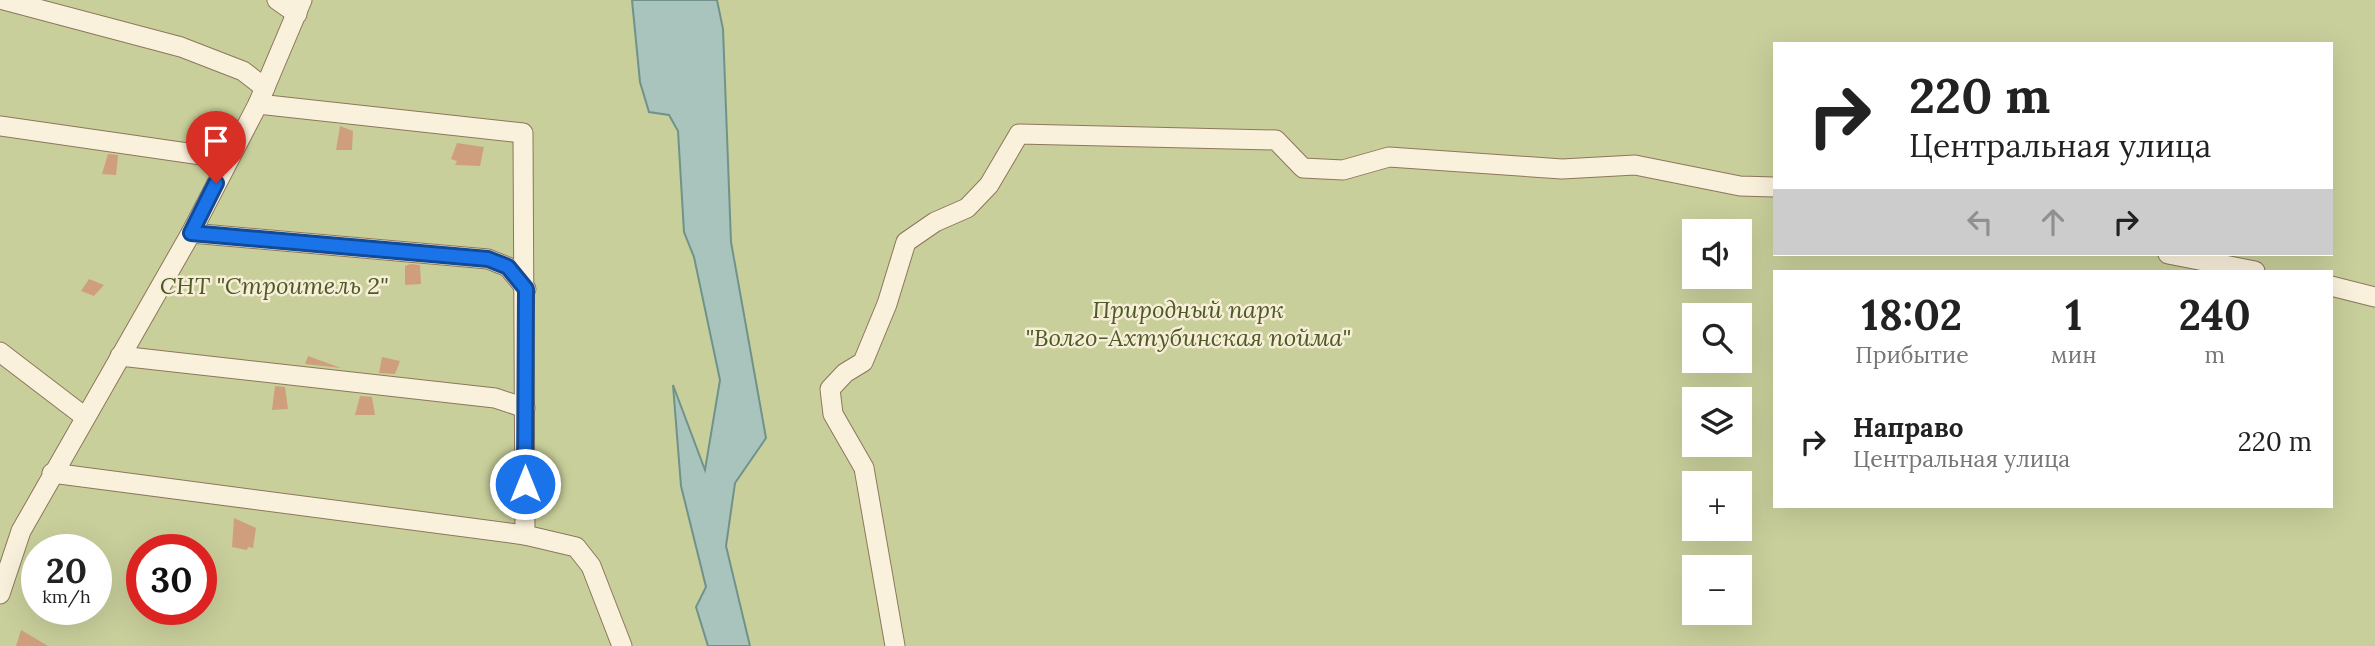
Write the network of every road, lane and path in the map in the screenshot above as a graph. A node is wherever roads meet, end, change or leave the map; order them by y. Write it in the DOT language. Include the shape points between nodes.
graph roads {
  1 [pos="4,0"];
  2 [pos="277,0"];
  3 [pos="300,7"];
  4 [pos="261,96"];
  5 [pos="0,126"];
  6 [pos="229,159"];
  7 [pos="1773,187"];
  8 [pos="191,233"];
  9 [pos="2178,256"];
  10 [pos="2250,270"];
  11 [pos="2333,286"];
  12 [pos="526,289"];
  13 [pos="2375,297"];
  14 [pos="0,352"];
  15 [pos="120,356"];
  16 [pos="525,408"];
  17 [pos="85,417"];
  18 [pos="52,473"];
  19 [pos="525,535"];
  20 [pos="0,594"];
  21 [pos="622,646"];
  22 [pos="895,646"];
  1 -- 4 [label="street" via="181,47 243,71"];
  2 -- 3 [label="street"];
  3 -- 4 [label="street"];
  4 -- 6 [label="street"];
  4 -- 12 [label="street" via="523,133"];
  5 -- 6 [label="street"];
  6 -- 8 [label="street"];
  7 -- 22 [label="street" via="1740,186 1635,165 1562,169 1389,157 1343,170 1303,168 1276,140 1019,134 989,185 967,208 934,222 906,242 863,362 830,389 833,414 864,468"];
  8 -- 12 [label="street" via="488,259 508,267"];
  8 -- 15 [label="street"];
  9 -- 10 [label="street"];
  11 -- 13 [label="street"];
  12 -- 16 [label="street"];
  14 -- 17 [label="street"];
  15 -- 16 [label="street" via="495,398"];
  15 -- 17 [label="street"];
  16 -- 19 [label="street"];
  17 -- 18 [label="street"];
  18 -- 19 [label="street"];
  18 -- 20 [label="street" via="21,531"];
  19 -- 21 [label="street" via="576,547 590,566"];
}
